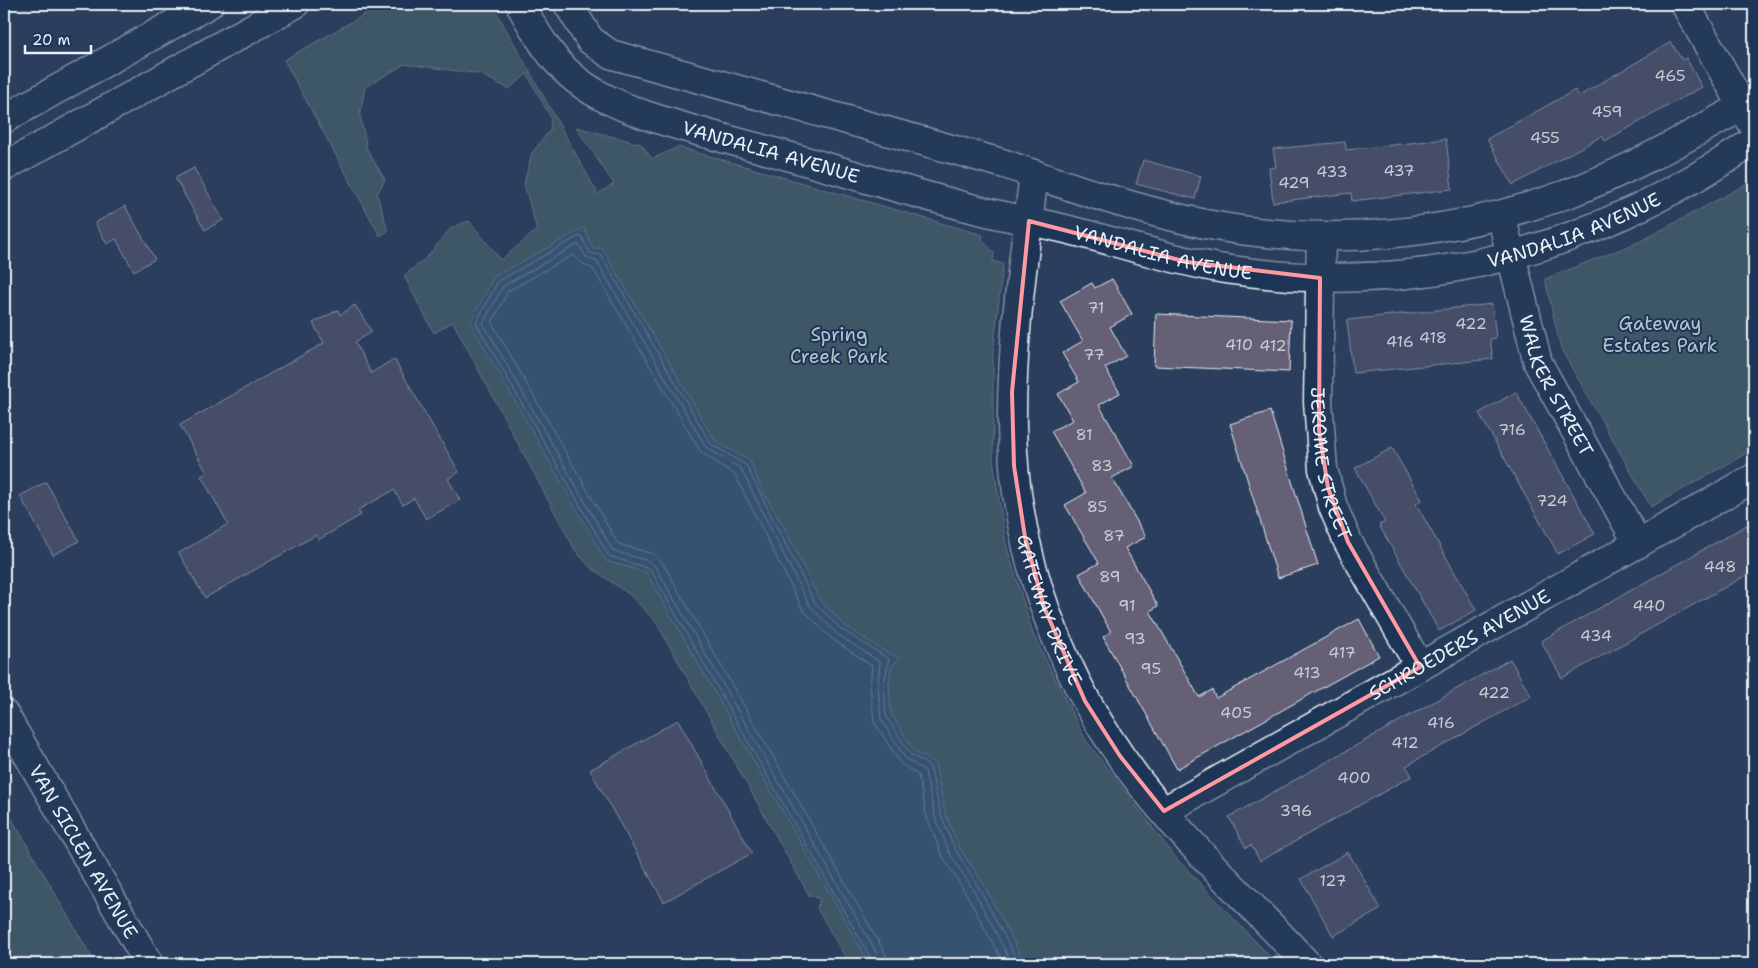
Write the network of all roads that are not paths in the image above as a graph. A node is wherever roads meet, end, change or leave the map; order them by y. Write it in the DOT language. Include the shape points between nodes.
graph roads {
  1 [pos="209,4"];
  2 [pos="296,4"];
  3 [pos="520,4"];
  4 [pos="568,4"];
  5 [pos="1686,4"];
  6 [pos="1751,111"];
  7 [pos="4,119"];
  8 [pos="1754,141"];
  9 [pos="4,167"];
  10 [pos="1034,174"];
  11 [pos="1501,215"];
  12 [pos="1029,221"];
  13 [pos="1321,237"];
  14 [pos="1511,256"];
  15 [pos="1320,278"];
  16 [pos="1754,478"];
  17 [pos="1638,544"];
  18 [pos="1420,667"];
  19 [pos="4,714"];
  20 [pos="1164,811"];
  21 [pos="149,964"];
  22 [pos="1306,964"];
  1 -- 7 [label="street"];
  2 -- 9 [label="street"];
  3 -- 12 [label="street, VANDALIA AVENUE" via="550,56 570,75 607,99 664,121"];
  4 -- 10 [label="street, VANDALIA AVENUE" via="590,40 610,54"];
  5 -- 6 [label="street"];
  6 -- 11 [label="street, VANDALIA AVENUE" via="1568,193"];
  8 -- 14 [label="street, VANDALIA AVENUE" via="1621,216 1566,239"];
  10 -- 12 [label="street, GATEWAY DRIVE"];
  10 -- 13 [label="street, VANDALIA AVENUE" via="1066,186 1205,224"];
  11 -- 13 [label="street, VANDALIA AVENUE" via="1386,235"];
  11 -- 14 [label="street, WALKER STREET"];
  12 -- 15 [label="street, VANDALIA AVENUE" via="1187,262"];
  12 -- 20 [label="street, GATEWAY DRIVE" via="1012,400 1014,466 1025,537 1044,607 1085,701 1120,756"];
  13 -- 15 [label="street, JEROME STREET"];
  14 -- 15 [label="street, VANDALIA AVENUE" via="1424,274"];
  14 -- 17 [label="street, WALKER STREET" via="1538,363"];
  15 -- 18 [label="street, JEROME STREET" via="1319,420 1321,455 1328,488 1348,542"];
  16 -- 17 [label="street, SCHROEDERS AVENUE"];
  17 -- 18 [label="street, SCHROEDERS AVENUE"];
  18 -- 20 [label="street, SCHROEDERS AVENUE"];
  19 -- 21 [label="street, VAN SICLEN AVENUE"];
  20 -- 22 [label="street, GATEWAY DRIVE"];
}
